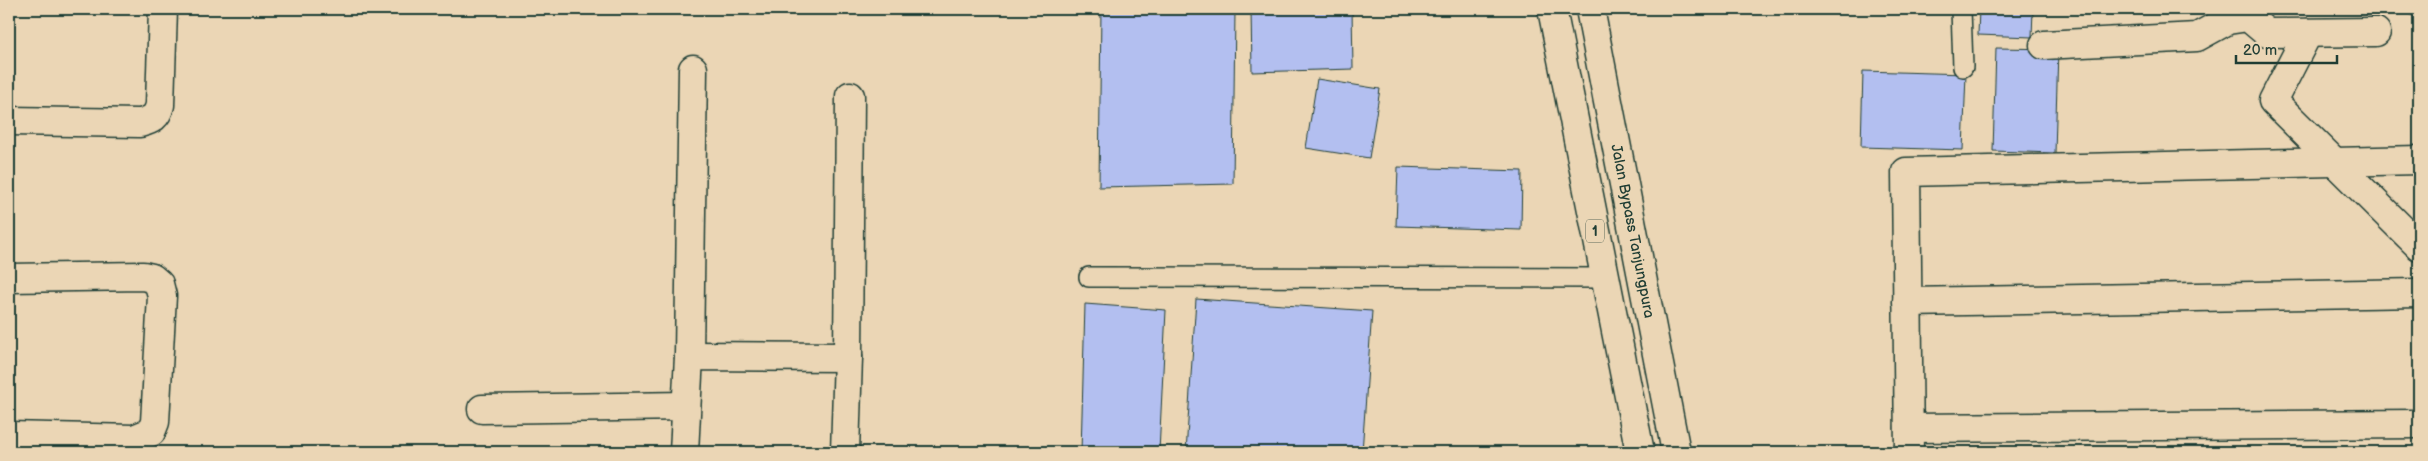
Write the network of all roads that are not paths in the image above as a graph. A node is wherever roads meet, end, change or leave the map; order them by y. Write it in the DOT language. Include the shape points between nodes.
graph roads {
  1 [pos="163,9"];
  2 [pos="1552,9"];
  3 [pos="1590,9"];
  4 [pos="1961,9"];
  5 [pos="2376,32"];
  6 [pos="2308,33"];
  7 [pos="2044,45"];
  8 [pos="1963,67"];
  9 [pos="693,69"];
  10 [pos="850,96"];
  11 [pos="9,121"];
  12 [pos="2419,160"];
  13 [pos="2334,162"];
  14 [pos="2419,246"];
  15 [pos="1089,277"];
  16 [pos="9,278"];
  17 [pos="1604,278"];
  18 [pos="2419,293"];
  19 [pos="1907,302"];
  20 [pos="689,356"];
  21 [pos="848,357"];
  22 [pos="686,406"];
  23 [pos="482,409"];
  24 [pos="2419,424"];
  25 [pos="9,436"];
  26 [pos="1909,440"];
  27 [pos="684,452"];
  28 [pos="844,452"];
  29 [pos="1640,452"];
  30 [pos="1676,452"];
  1 -- 11 [label="main road" via="160,105 158,114 150,121"];
  2 -- 17 [label="main road, 1"];
  3 -- 30 [label="main road, Jalan Bypass Tanjungpura"];
  4 -- 8 [label="lane"];
  5 -- 6 [label="main road"];
  6 -- 7 [label="main road" via="2267,33 2248,17 2228,20 2197,37"];
  6 -- 13 [label="main road" via="2273,101"];
  9 -- 20 [label="main road"];
  10 -- 21 [label="main road"];
  12 -- 13 [label="main road"];
  13 -- 14 [label="main road"];
  13 -- 19 [label="main road" via="1906,172"];
  15 -- 17 [label="lane"];
  16 -- 25 [label="main road" via="143,276 159,284 162,296 155,422 150,432 134,439"];
  17 -- 29 [label="main road, 1"];
  18 -- 19 [label="main road"];
  19 -- 26 [label="main road"];
  20 -- 21 [label="main road"];
  20 -- 22 [label="main road"];
  21 -- 28 [label="main road"];
  22 -- 23 [label="main road"];
  22 -- 27 [label="main road"];
  24 -- 26 [label="main road"];
}
